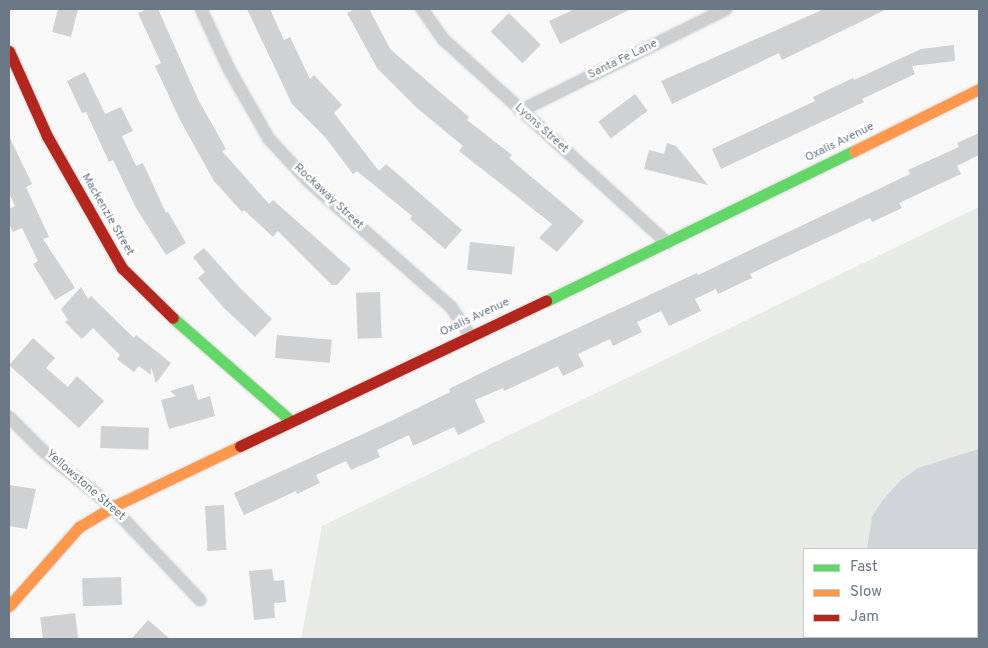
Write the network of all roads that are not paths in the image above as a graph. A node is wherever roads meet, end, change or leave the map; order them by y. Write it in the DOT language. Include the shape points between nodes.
graph roads {
  1 [pos="201,9"];
  2 [pos="422,9"];
  3 [pos="726,9"];
  4 [pos="9,51"];
  5 [pos="979,89"];
  6 [pos="520,111"];
  7 [pos="667,243"];
  8 [pos="470,335"];
  9 [pos="9,417"];
  10 [pos="291,421"];
  11 [pos="112,507"];
  12 [pos="200,600"];
  13 [pos="9,606"];
  1 -- 8 [label="street, Rockaway Street" via="229,69 269,139 308,181 451,307"];
  2 -- 6 [label="street, Lyons Street" via="442,39"];
  3 -- 6 [label="street, Santa Fe Lane"];
  4 -- 10 [label="street, Mackenzie Street" via="47,136 122,268 152,300"];
  5 -- 7 [label="street, Oxalis Avenue"];
  6 -- 7 [label="street, Lyons Street"];
  7 -- 8 [label="street, Oxalis Avenue"];
  8 -- 10 [label="street, Oxalis Avenue"];
  9 -- 11 [label="street, Yellowstone Street"];
  10 -- 11 [label="street, Oxalis Avenue"];
  11 -- 12 [label="street, Yellowstone Street"];
  11 -- 13 [label="street, Oxalis Avenue" via="79,527"];
}
